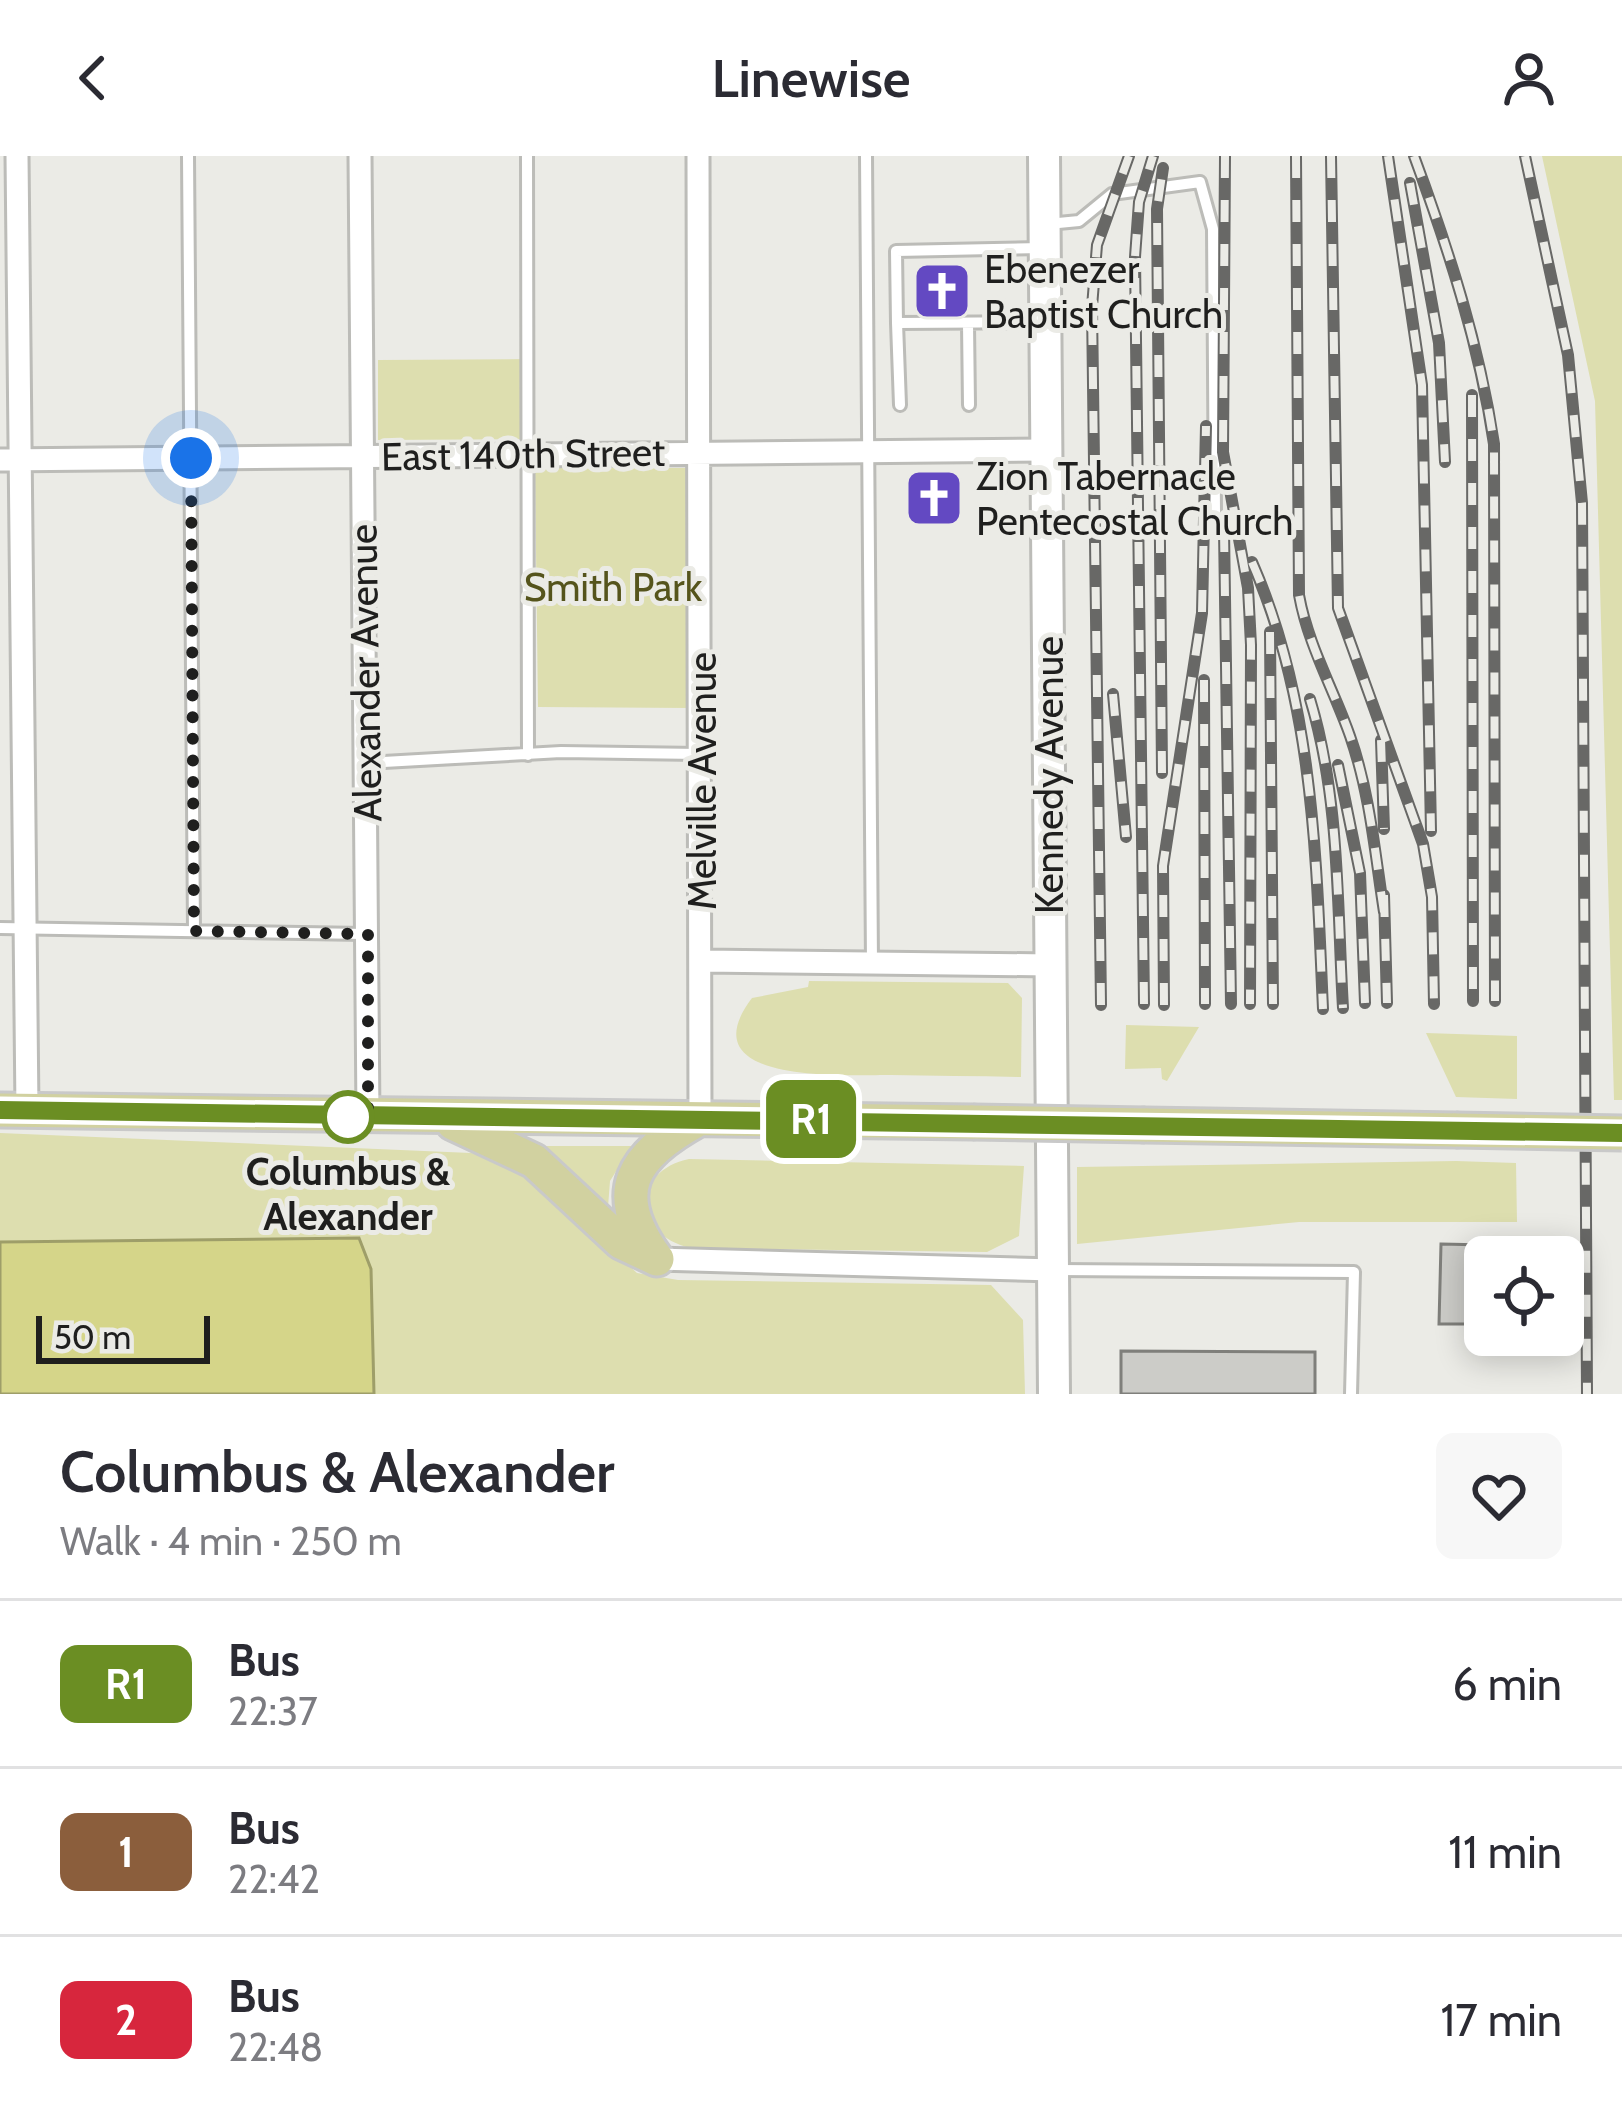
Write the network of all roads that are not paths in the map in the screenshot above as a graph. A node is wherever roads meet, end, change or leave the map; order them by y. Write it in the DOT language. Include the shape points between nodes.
graph roads {
  1 [pos="17,156"];
  2 [pos="188,156"];
  3 [pos="360,156"];
  4 [pos="526,156"];
  5 [pos="698,156"];
  6 [pos="866,156"];
  7 [pos="1044,156"];
  8 [pos="1045,236"];
  9 [pos="1046,322"];
  10 [pos="897,323"];
  11 [pos="968,324"];
  12 [pos="900,405"];
  13 [pos="969,405"];
  14 [pos="1047,450"];
  15 [pos="868,451"];
  16 [pos="702,452"];
  17 [pos="530,454"];
  18 [pos="363,456"];
  19 [pos="191,458"];
  20 [pos="10,460"];
  21 [pos="1215,512"];
  22 [pos="702,754"];
  23 [pos="528,755"];
  24 [pos="366,763"];
  25 [pos="0,928"];
  26 [pos="25,928"];
  27 [pos="194,931"];
  28 [pos="368,934"];
  29 [pos="703,961"];
  30 [pos="872,963"];
  31 [pos="1051,965"];
  32 [pos="14,1110"];
  33 [pos="368,1118"];
  34 [pos="440,1118"];
  35 [pos="700,1118"];
  36 [pos="1622,1133"];
  37 [pos="657,1259"];
  38 [pos="1054,1270"];
  39 [pos="1054,1394"];
  40 [pos="1351,1394"];
  1 -- 20 [label="street"];
  2 -- 19 [label="lane"];
  3 -- 18 [label="street, Alexander Avenue"];
  4 -- 17 [label="lane"];
  5 -- 16 [label="street, Melville Avenue"];
  6 -- 15 [label="lane"];
  7 -- 8 [label="main road, Kennedy Avenue"];
  8 -- 9 [label="main road, Kennedy Avenue"];
  8 -- 10 [label="lane" via="896,251"];
  8 -- 21 [label="lane" via="1112,194 1200,182 1213,229"];
  9 -- 11 [label="lane"];
  9 -- 14 [label="main road, Kennedy Avenue"];
  10 -- 11 [label="lane"];
  10 -- 12 [label="lane"];
  11 -- 13 [label="lane"];
  14 -- 15 [label="street, East 140th Street"];
  14 -- 31 [label="main road, Kennedy Avenue"];
  15 -- 16 [label="street, East 140th Street"];
  15 -- 30 [label="lane"];
  16 -- 17 [label="street, East 140th Street"];
  16 -- 22 [label="street, Melville Avenue"];
  17 -- 18 [label="street, East 140th Street"];
  17 -- 23 [label="lane"];
  18 -- 19 [label="street, East 140th Street"];
  18 -- 24 [label="street, Alexander Avenue"];
  19 -- 20 [label="street, East 140th Street"];
  19 -- 27 [label="lane"];
  20 -- 26 [label="street"];
  22 -- 23 [label="lane"];
  22 -- 29 [label="street, Melville Avenue"];
  23 -- 24 [label="lane"];
  24 -- 28 [label="street, Alexander Avenue"];
  25 -- 26 [label="lane"];
  26 -- 27 [label="lane"];
  26 -- 32 [label="street"];
  27 -- 28 [label="lane"];
  28 -- 33 [label="street, Alexander Avenue"];
  29 -- 30 [label="street"];
  29 -- 35 [label="street, Melville Avenue"];
  30 -- 31 [label="street"];
  31 -- 38 [label="main road, Kennedy Avenue"];
  32 -- 33 [label="main road"];
  33 -- 34 [label="main road"];
  34 -- 35 [label="main road"];
  34 -- 37 [label="main road" via="534,1161 621,1242"];
  35 -- 36 [label="main road, bridge"];
  35 -- 37 [label="main road" via="654,1149 631,1182 637,1231"];
  37 -- 38 [label="street"];
  38 -- 39 [label="main road, Kennedy Avenue"];
  38 -- 40 [label="lane" via="1354,1272"];
}
